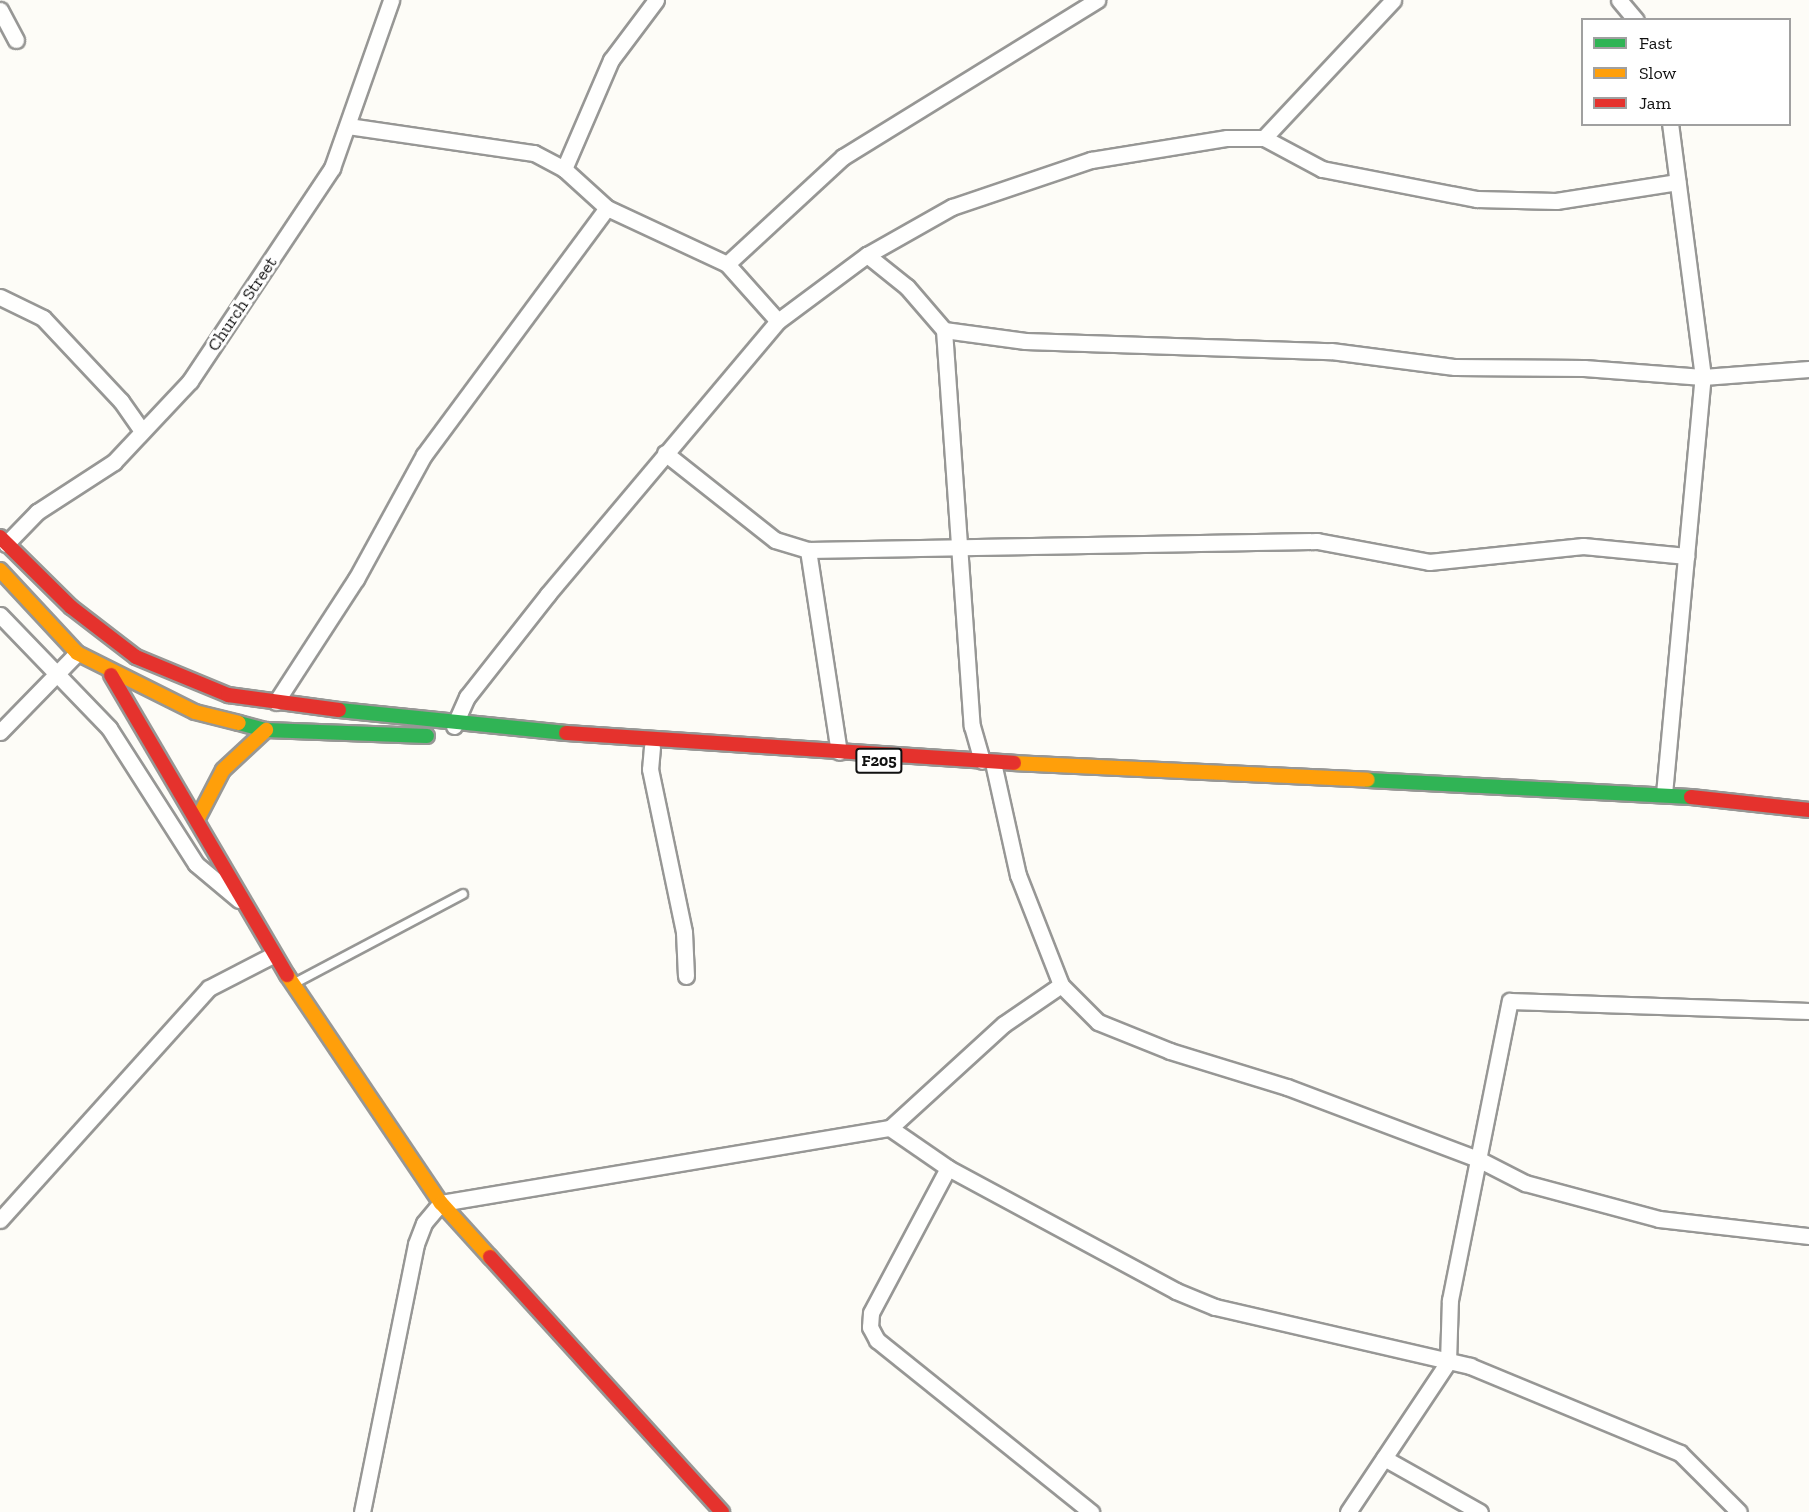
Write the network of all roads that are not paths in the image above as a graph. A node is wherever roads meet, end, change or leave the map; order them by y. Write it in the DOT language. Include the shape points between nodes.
graph roads {
  1 [pos="391,0"];
  2 [pos="656,0"];
  3 [pos="1097,0"];
  4 [pos="1393,0"];
  5 [pos="1619,0"];
  6 [pos="0,10"];
  7 [pos="1634,18"];
  8 [pos="16,40"];
  9 [pos="348,126"];
  10 [pos="1670,126"];
  11 [pos="1264,138"];
  12 [pos="564,170"];
  13 [pos="1678,182"];
  14 [pos="607,208"];
  15 [pos="867,255"];
  16 [pos="727,264"];
  17 [pos="0,297"];
  18 [pos="778,321"];
  19 [pos="944,330"];
  20 [pos="1809,369"];
  21 [pos="1703,377"];
  22 [pos="141,430"];
  23 [pos="665,453"];
  24 [pos="3,540"];
  25 [pos="957,543"];
  26 [pos="808,550"];
  27 [pos="1687,556"];
  28 [pos="0,570"];
  29 [pos="0,615"];
  30 [pos="76,653"];
  31 [pos="111,675"];
  32 [pos="58,676"];
  33 [pos="276,702"];
  34 [pos="454,726"];
  35 [pos="266,730"];
  36 [pos="0,732"];
  37 [pos="652,747"];
  38 [pos="839,752"];
  39 [pos="988,764"];
  40 [pos="1280,780"];
  41 [pos="1664,794"];
  42 [pos="1809,810"];
  43 [pos="1809,819"];
  44 [pos="196,820"];
  45 [pos="463,894"];
  46 [pos="241,901"];
  47 [pos="273,955"];
  48 [pos="686,976"];
  49 [pos="294,983"];
  50 [pos="1061,985"];
  51 [pos="1809,1011"];
  52 [pos="890,1128"];
  53 [pos="1480,1160"];
  54 [pos="948,1168"];
  55 [pos="441,1203"];
  56 [pos="0,1220"];
  57 [pos="1809,1236"];
  58 [pos="1448,1362"];
  59 [pos="1384,1458"];
  60 [pos="362,1512"];
  61 [pos="722,1512"];
  62 [pos="1091,1512"];
  63 [pos="1348,1512"];
  64 [pos="1479,1512"];
  65 [pos="1739,1512"];
  1 -- 9 [label="street, Church Street"];
  2 -- 12 [label="street" via="611,60"];
  3 -- 16 [label="street" via="843,157"];
  4 -- 11 [label="street"];
  5 -- 7 [label="street"];
  6 -- 8 [label="street"];
  9 -- 12 [label="street" via="534,153"];
  9 -- 22 [label="street, Church Street" via="332,168 254,288 190,381"];
  10 -- 13 [label="street"];
  11 -- 13 [label="street" via="1322,169 1477,200 1556,201"];
  11 -- 15 [label="street" via="1157,147 1091,160 952,207"];
  12 -- 14 [label="street"];
  13 -- 21 [label="street"];
  14 -- 16 [label="street"];
  14 -- 33 [label="street" via="424,455 356,579"];
  15 -- 18 [label="street"];
  15 -- 19 [label="street" via="907,287"];
  16 -- 18 [label="street"];
  17 -- 22 [label="street" via="43,318 121,401"];
  18 -- 23 [label="street"];
  19 -- 21 [label="street" via="1025,340 1330,351 1455,367 1584,368"];
  19 -- 25 [label="street"];
  20 -- 21 [label="street"];
  21 -- 27 [label="street"];
  22 -- 24 [label="street, Church Street" via="114,462 37,512"];
  23 -- 26 [label="street" via="775,540"];
  23 -- 34 [label="street" via="467,698"];
  24 -- 33 [label="main road, F205" via="70,607 136,657 228,695"];
  25 -- 26 [label="street"];
  25 -- 27 [label="street" via="1114,548 1317,541 1429,562 1583,546"];
  25 -- 39 [label="street" via="972,726"];
  26 -- 38 [label="street"];
  27 -- 41 [label="street"];
  28 -- 30 [label="main road, F205"];
  29 -- 32 [label="street"];
  30 -- 31 [label="main road, F205"];
  30 -- 32 [label="street"];
  31 -- 35 [label="main road, F205" via="195,712"];
  31 -- 44 [label="main road"];
  32 -- 36 [label="street"];
  32 -- 46 [label="street" via="109,728 196,864"];
  33 -- 34 [label="main road, F205"];
  34 -- 38 [label="main road, F205"];
  35 -- 37 [label="main road, F205"];
  35 -- 44 [label="main road" via="223,771"];
  37 -- 39 [label="main road, F205"];
  37 -- 48 [label="street" via="650,769 684,932"];
  38 -- 39 [label="main road, F205"];
  39 -- 40 [label="main road, F205"];
  39 -- 50 [label="street" via="1018,874"];
  40 -- 41 [label="main road, F205"];
  40 -- 43 [label="main road, F205" via="1665,801"];
  41 -- 42 [label="main road, F205"];
  44 -- 46 [label="main road"];
  45 -- 49 [label="lane"];
  46 -- 47 [label="main road"];
  47 -- 49 [label="main road"];
  47 -- 56 [label="street" via="209,988"];
  49 -- 55 [label="main road"];
  50 -- 52 [label="street" via="1004,1024"];
  50 -- 53 [label="street" via="1098,1022"];
  51 -- 53 [label="street" via="1510,1001"];
  52 -- 54 [label="street"];
  52 -- 55 [label="street"];
  53 -- 57 [label="street" via="1525,1183 1659,1219"];
  53 -- 58 [label="street" via="1450,1300"];
  54 -- 58 [label="street" via="1215,1306"];
  54 -- 62 [label="street" via="871,1313 870,1327 877,1340"];
  55 -- 60 [label="street" via="424,1223 416,1244"];
  55 -- 61 [label="main road"];
  58 -- 59 [label="street"];
  58 -- 65 [label="street" via="1470,1366 1680,1453"];
  59 -- 63 [label="street"];
  59 -- 64 [label="street"];
}
